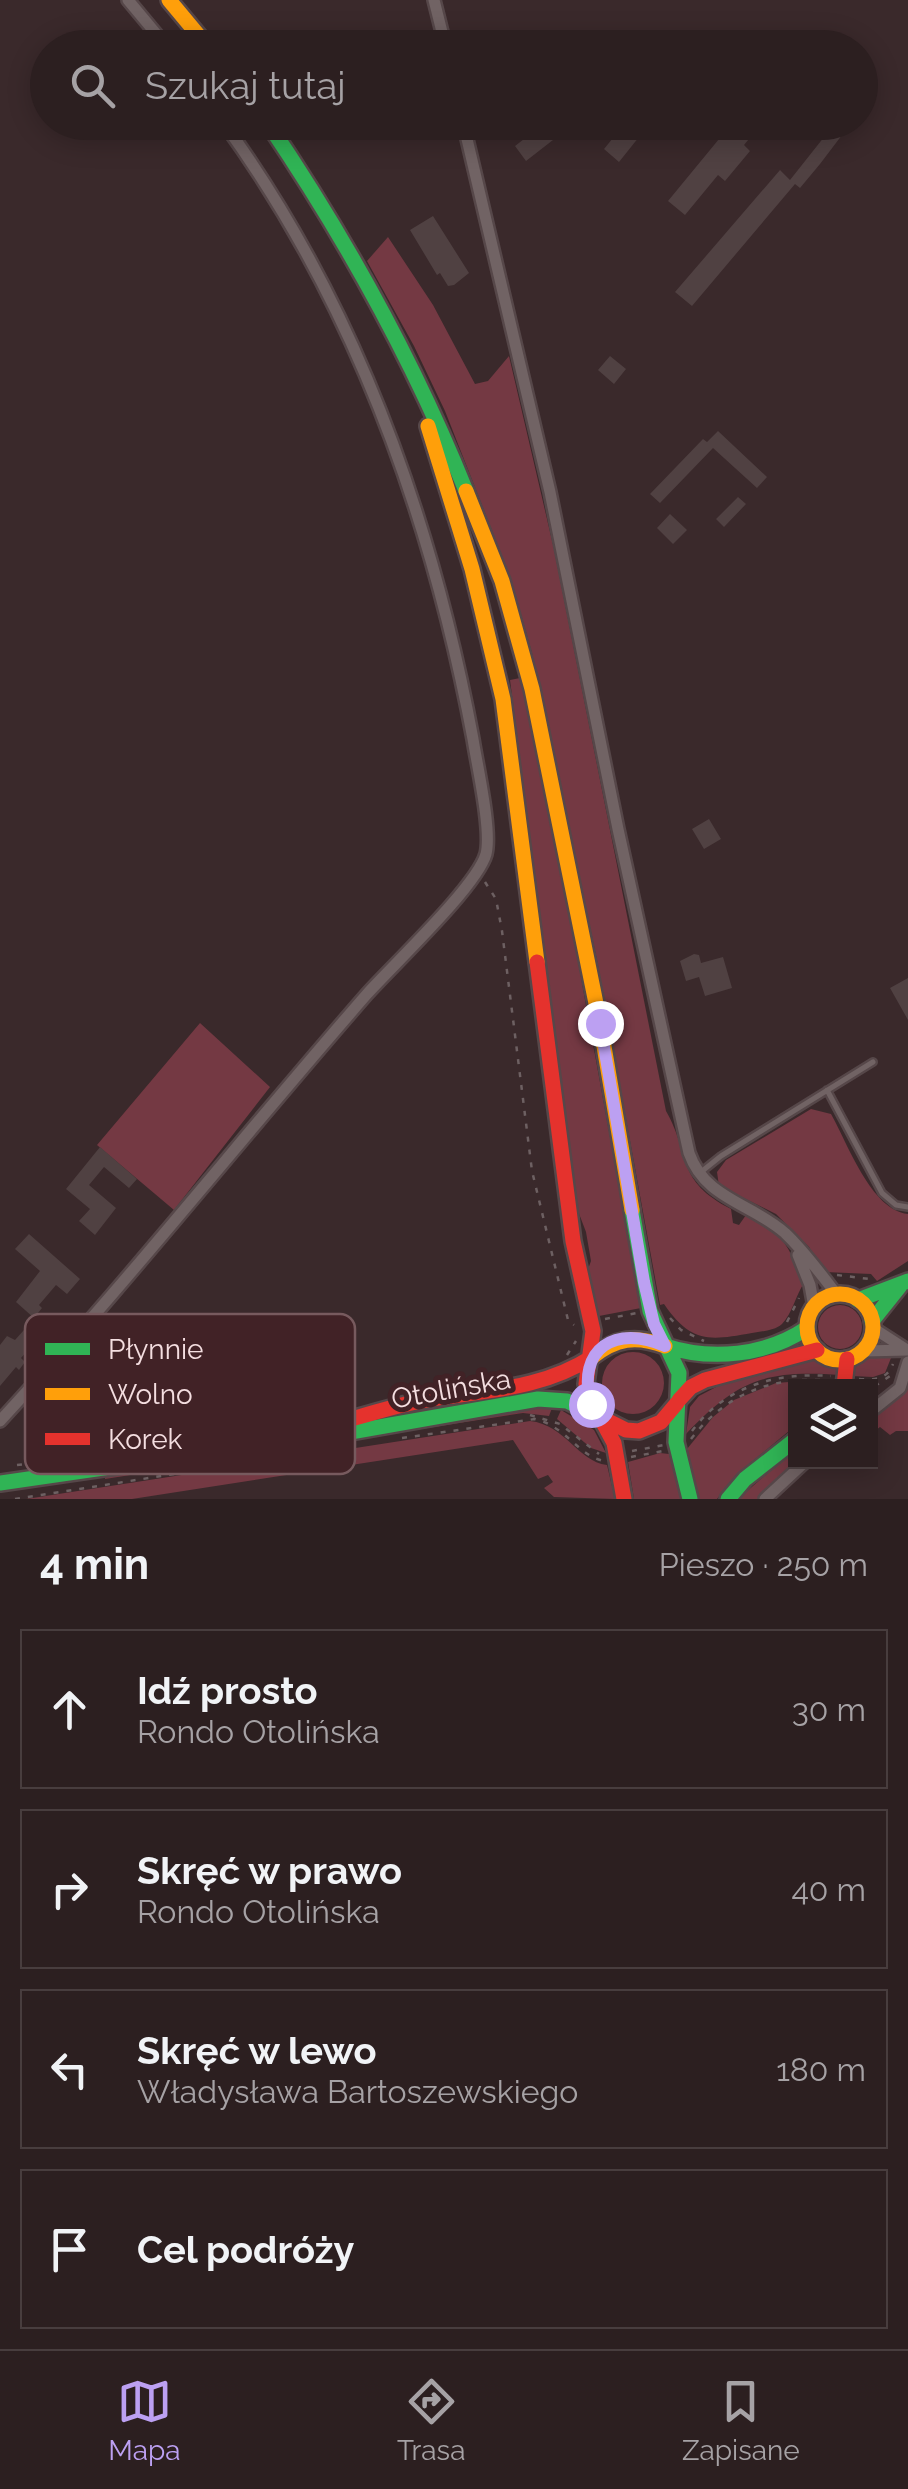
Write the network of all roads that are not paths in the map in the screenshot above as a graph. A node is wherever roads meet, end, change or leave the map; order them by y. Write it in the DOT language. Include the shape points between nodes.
graph roads {
  1 [pos="128,0"];
  2 [pos="169,0"];
  3 [pos="434,0"];
  4 [pos="153,30"];
  5 [pos="194,30"];
  6 [pos="442,30"];
  7 [pos="234,140"];
  8 [pos="279,140"];
  9 [pos="468,140"];
  10 [pos="418,392"];
  11 [pos="874,1062"];
  12 [pos="828,1090"];
  13 [pos="699,1174"];
  14 [pos="908,1207"];
  15 [pos="792,1242"];
  16 [pos="904,1284"];
  17 [pos="837,1294"];
  18 [pos="858,1300"];
  19 [pos="814,1308"];
  20 [pos="93,1314"];
  21 [pos="872,1324"];
  22 [pos="808,1328"];
  23 [pos="665,1346"];
  24 [pos="816,1350"];
  25 [pos="904,1350"];
  26 [pos="862,1351"];
  27 [pos="592,1357"];
  28 [pos="847,1359"];
  29 [pos="908,1362"];
  30 [pos="845,1379"];
  31 [pos="25,1392"];
  32 [pos="679,1400"];
  33 [pos="878,1406"];
  34 [pos="600,1417"];
  35 [pos="355,1418"];
  36 [pos="0,1421"];
  37 [pos="355,1430"];
  38 [pos="788,1445"];
  39 [pos="798,1469"];
  40 [pos="76,1474"];
  41 [pos="0,1484"];
  42 [pos="624,1499"];
  43 [pos="690,1499"];
  44 [pos="728,1499"];
  45 [pos="765,1499"];
  1 -- 4 [label="street"];
  2 -- 5 [label="main road"];
  3 -- 6 [label="street"];
  7 -- 20 [label="street" via="298,242 392,439 432,558 469,719 486,853 476,874"];
  8 -- 10 [label="main road" via="362,274"];
  9 -- 13 [label="street" via="550,492 668,1061"];
  10 -- 23 [label="main road" via="502,581 532,688 644,1282"];
  10 -- 27 [label="main road" via="503,700"];
  11 -- 12 [label="lane"];
  12 -- 13 [label="lane"];
  12 -- 14 [label="lane" via="882,1193"];
  13 -- 15 [label="street"];
  15 -- 17 [label="street"];
  15 -- 19 [label="street"];
  16 -- 18 [label="main road"];
  16 -- 21 [label="main road"];
  17 -- 18 [label="main road"];
  17 -- 19 [label="main road"];
  18 -- 21 [label="main road"];
  19 -- 22 [label="main road"];
  21 -- 25 [label="street"];
  21 -- 26 [label="main road"];
  22 -- 23 [label="main road" via="780,1343 697,1356"];
  22 -- 24 [label="main road"];
  23 -- 27 [label="main road" via="622,1337"];
  23 -- 32 [label="main road" via="679,1373"];
  24 -- 28 [label="main road"];
  24 -- 32 [label="main road" via="705,1380"];
  25 -- 26 [label="street"];
  26 -- 28 [label="main road"];
  27 -- 34 [label="main road" via="586,1384"];
  27 -- 35 [label="main road, Otolińska" via="552,1379"];
  28 -- 30 [label="main road"];
  29 -- 33 [label="street" via="900,1388"];
  31 -- 36 [label="street"];
  32 -- 34 [label="main road" via="661,1422 639,1431"];
  32 -- 43 [label="main road" via="676,1442"];
  34 -- 37 [label="main road, Otolińska" via="546,1399"];
  34 -- 42 [label="main road"];
  38 -- 44 [label="main road"];
  39 -- 45 [label="street"];
  40 -- 41 [label="main road, Otolińska"];
}
